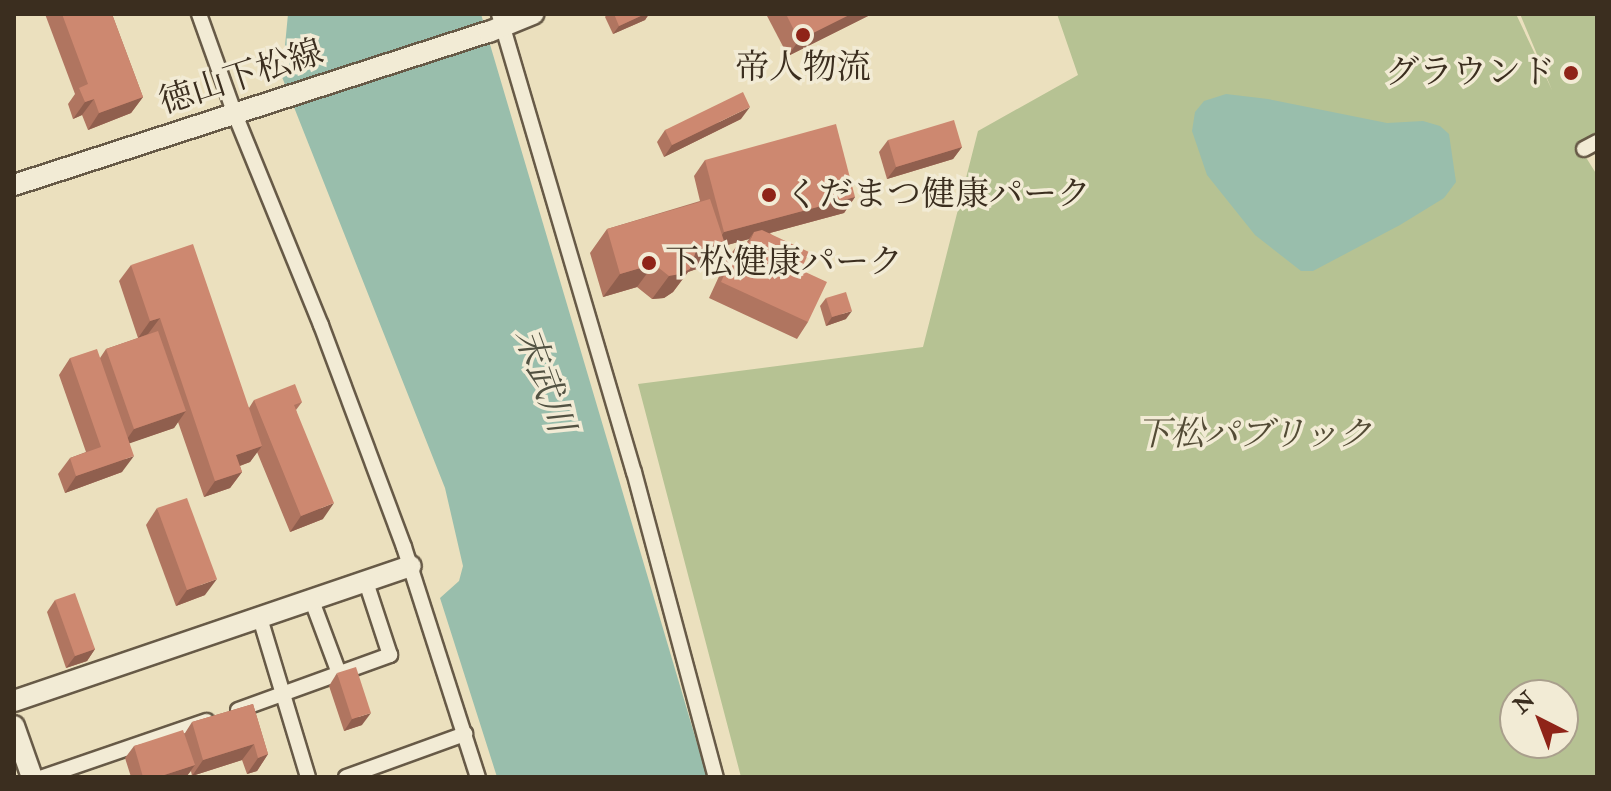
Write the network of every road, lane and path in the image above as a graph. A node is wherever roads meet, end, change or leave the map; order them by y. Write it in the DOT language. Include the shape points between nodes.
graph roads {
  1 [pos="199,14"];
  2 [pos="533,14"];
  3 [pos="497,24"];
  4 [pos="234,112"];
  5 [pos="14,185"];
  6 [pos="411,566"];
  7 [pos="366,582"];
  8 [pos="312,601"];
  9 [pos="260,618"];
  10 [pos="340,676"];
  11 [pos="283,695"];
  12 [pos="14,701"];
  13 [pos="14,726"];
  14 [pos="465,734"];
  15 [pos="32,777"];
  16 [pos="43,777"];
  17 [pos="308,777"];
  18 [pos="346,777"];
  19 [pos="478,777"];
  20 [pos="716,777"];
  1 -- 4 [label="street"];
  2 -- 3 [label="main road, 徳山下松線"];
  3 -- 4 [label="main road, 徳山下松線"];
  3 -- 20 [label="street" via="634,472"];
  4 -- 5 [label="main road, 徳山下松線"];
  4 -- 6 [label="street"];
  6 -- 7 [label="main road"];
  6 -- 14 [label="street"];
  7 -- 8 [label="main road"];
  7 -- 10 [label="street" via="390,655"];
  8 -- 9 [label="main road"];
  8 -- 10 [label="street"];
  9 -- 11 [label="street"];
  9 -- 12 [label="main road"];
  10 -- 11 [label="street"];
  11 -- 16 [label="street"];
  11 -- 17 [label="street"];
  13 -- 15 [label="main road"];
  14 -- 18 [label="street"];
  14 -- 19 [label="street"];
}
